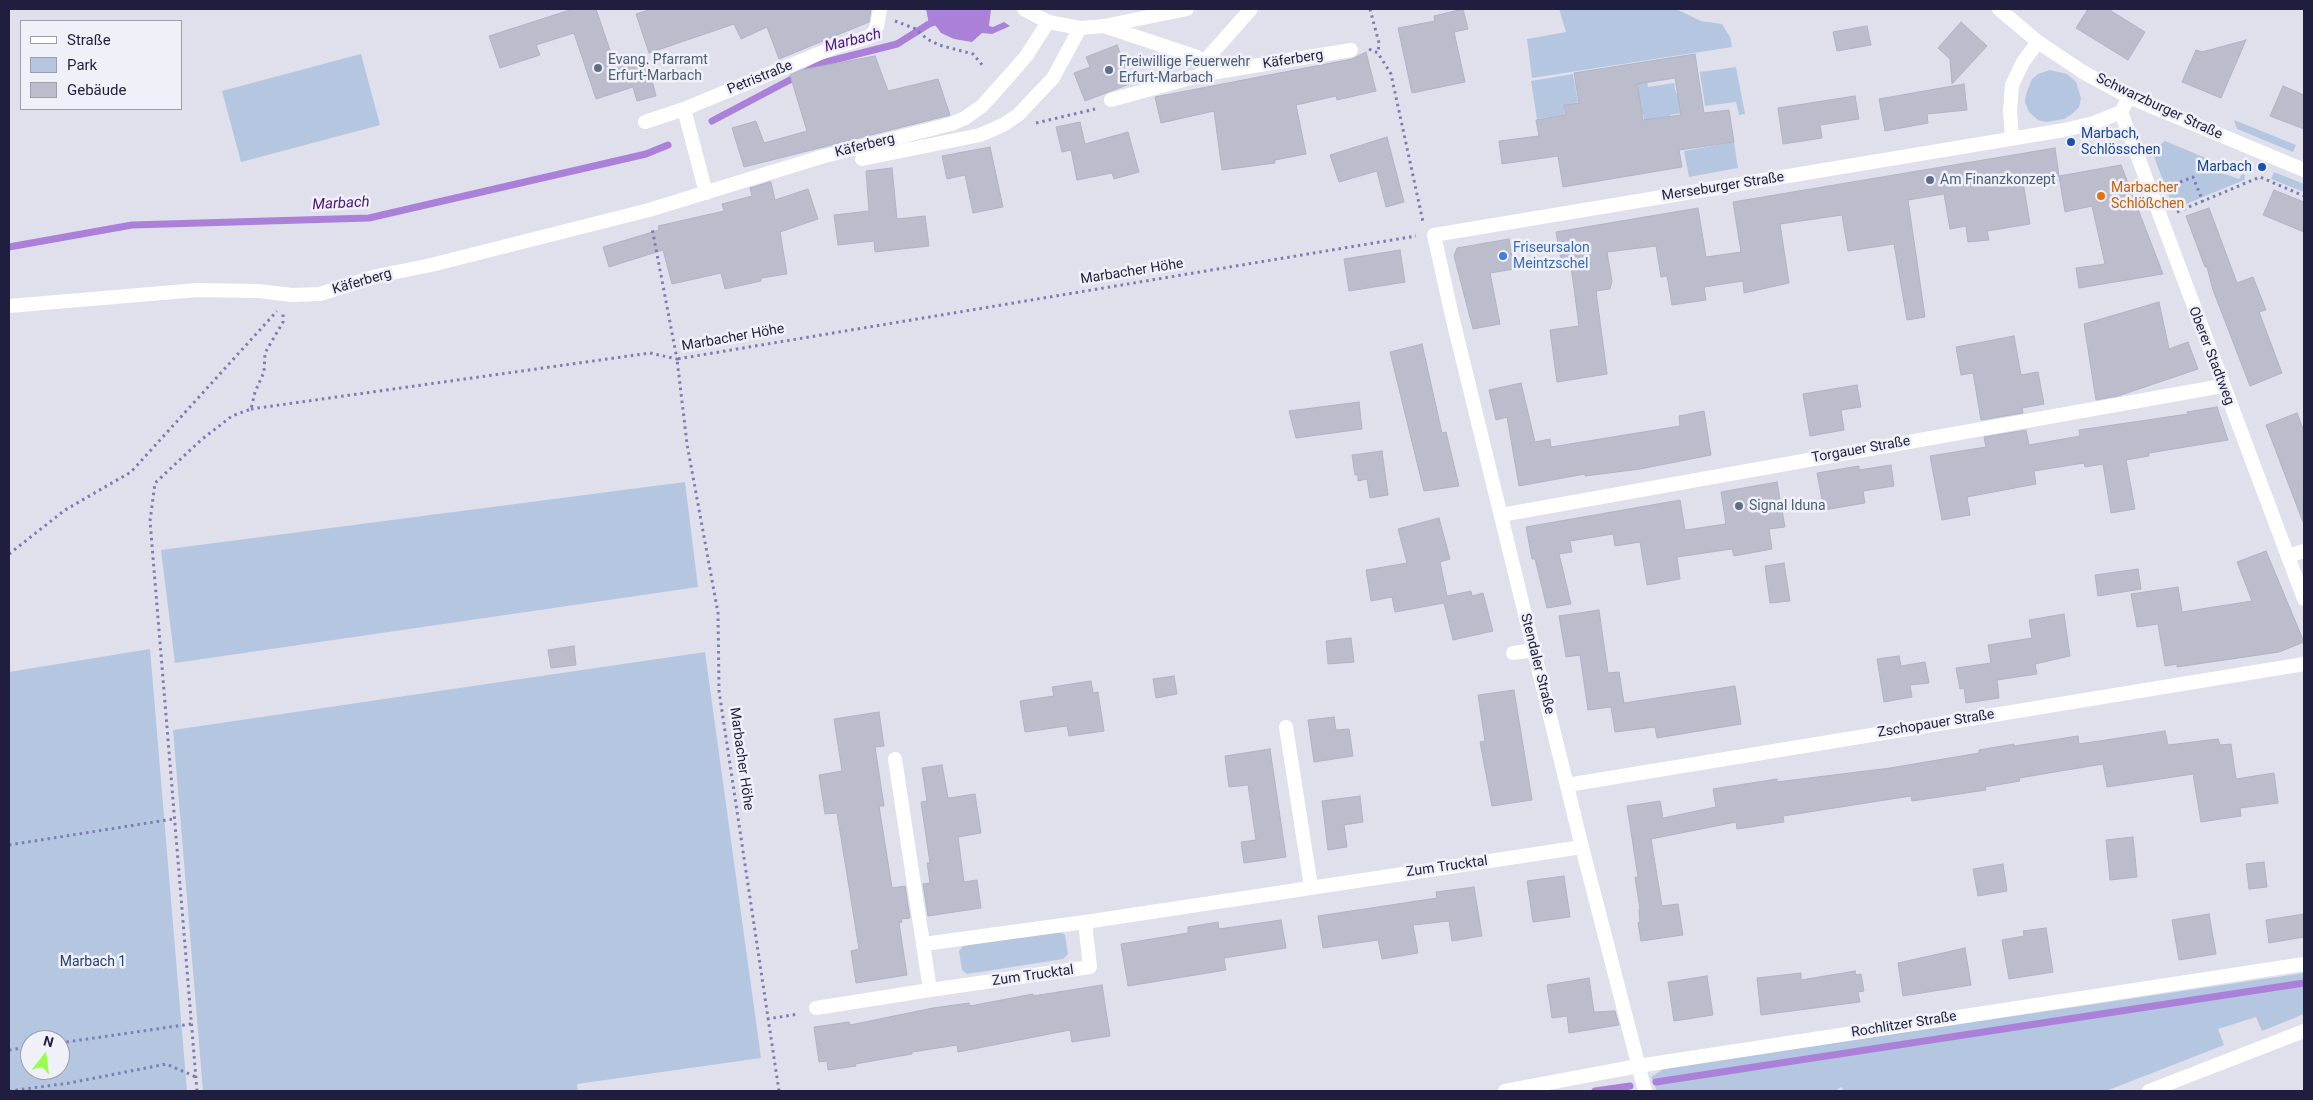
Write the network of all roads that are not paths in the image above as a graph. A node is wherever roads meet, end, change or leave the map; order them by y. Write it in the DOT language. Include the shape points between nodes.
graph roads {
  1 [pos="880,9"];
  2 [pos="1024,9"];
  3 [pos="1187,9"];
  4 [pos="1250,9"];
  5 [pos="1999,9"];
  6 [pos="1048,22"];
  7 [pos="1104,26"];
  8 [pos="1080,28"];
  9 [pos="2038,42"];
  10 [pos="1351,50"];
  11 [pos="1204,68"];
  12 [pos="2130,97"];
  13 [pos="1111,100"];
  14 [pos="684,109"];
  15 [pos="2121,112"];
  16 [pos="645,122"];
  17 [pos="2012,138"];
  18 [pos="862,159"];
  19 [pos="2304,170"];
  20 [pos="706,193"];
  21 [pos="1430,235"];
  22 [pos="9,306"];
  23 [pos="2222,386"];
  24 [pos="1501,514"];
  25 [pos="2304,551"];
  26 [pos="2288,556"];
  27 [pos="2304,600"];
  28 [pos="1534,650"];
  29 [pos="1513,653"];
  30 [pos="2304,664"];
  31 [pos="1286,727"];
  32 [pos="895,759"];
  33 [pos="1567,785"];
  34 [pos="1582,847"];
  35 [pos="1311,887"];
  36 [pos="1085,922"];
  37 [pos="924,944"];
  38 [pos="2304,964"];
  39 [pos="930,990"];
  40 [pos="816,1008"];
  41 [pos="2304,1031"];
  42 [pos="1638,1066"];
  43 [pos="1504,1091"];
  44 [pos="1645,1091"];
  45 [pos="2149,1091"];
  1 -- 14 [label="street, Petristraße" via="874,32 869,37 835,47"];
  2 -- 6 [label="street"];
  3 -- 7 [label="street"];
  4 -- 11 [label="street"];
  5 -- 9 [label="street, Schwarzburger Straße"];
  6 -- 8 [label="street"];
  6 -- 20 [label="street, Käferberg" via="1009,76 982,106 965,118 821,157"];
  7 -- 8 [label="street"];
  7 -- 11 [label="street" via="1197,57"];
  8 -- 18 [label="street, Käferberg" via="1053,78 1018,115 1003,125 980,135"];
  9 -- 12 [label="street, Schwarzburger Straße" via="2083,72"];
  9 -- 17 [label="street" via="2012,85"];
  10 -- 11 [label="street, Käferberg"];
  11 -- 13 [label="street, Käferberg"];
  12 -- 15 [label="street"];
  12 -- 19 [label="street, Schwarzburger Straße"];
  14 -- 16 [label="street, Petristraße"];
  14 -- 20 [label="street"];
  15 -- 17 [label="street, Merseburger Straße" via="2094,123"];
  15 -- 23 [label="street, Oberer Stadtweg"];
  17 -- 21 [label="street, Merseburger Straße"];
  20 -- 22 [label="street, Käferberg" via="431,265 377,276 320,294 292,296 258,291 198,290"];
  21 -- 24 [label="street, Stendaler Straße"];
  23 -- 24 [label="street, Torgauer Straße"];
  23 -- 26 [label="street, Oberer Stadtweg"];
  24 -- 28 [label="street, Stendaler Straße"];
  25 -- 26 [label="street"];
  26 -- 27 [label="street, Oberer Stadtweg"];
  28 -- 29 [label="street"];
  28 -- 33 [label="street, Stendaler Straße"];
  30 -- 33 [label="street, Zschopauer Straße"];
  31 -- 35 [label="street"];
  32 -- 37 [label="street"];
  33 -- 34 [label="street, Stendaler Straße"];
  34 -- 35 [label="street, Zum Trucktal"];
  34 -- 42 [label="street, Stendaler Straße"];
  35 -- 36 [label="street, Zum Trucktal"];
  36 -- 37 [label="street, Zum Trucktal"];
  36 -- 39 [label="street, Zum Trucktal" via="1090,967"];
  37 -- 39 [label="street"];
  38 -- 42 [label="street, Rochlitzer Straße"];
  39 -- 40 [label="street, Zum Trucktal"];
  41 -- 45 [label="street"];
  42 -- 43 [label="street, Rochlitzer Straße"];
  42 -- 44 [label="street, Stendaler Straße"];
}
